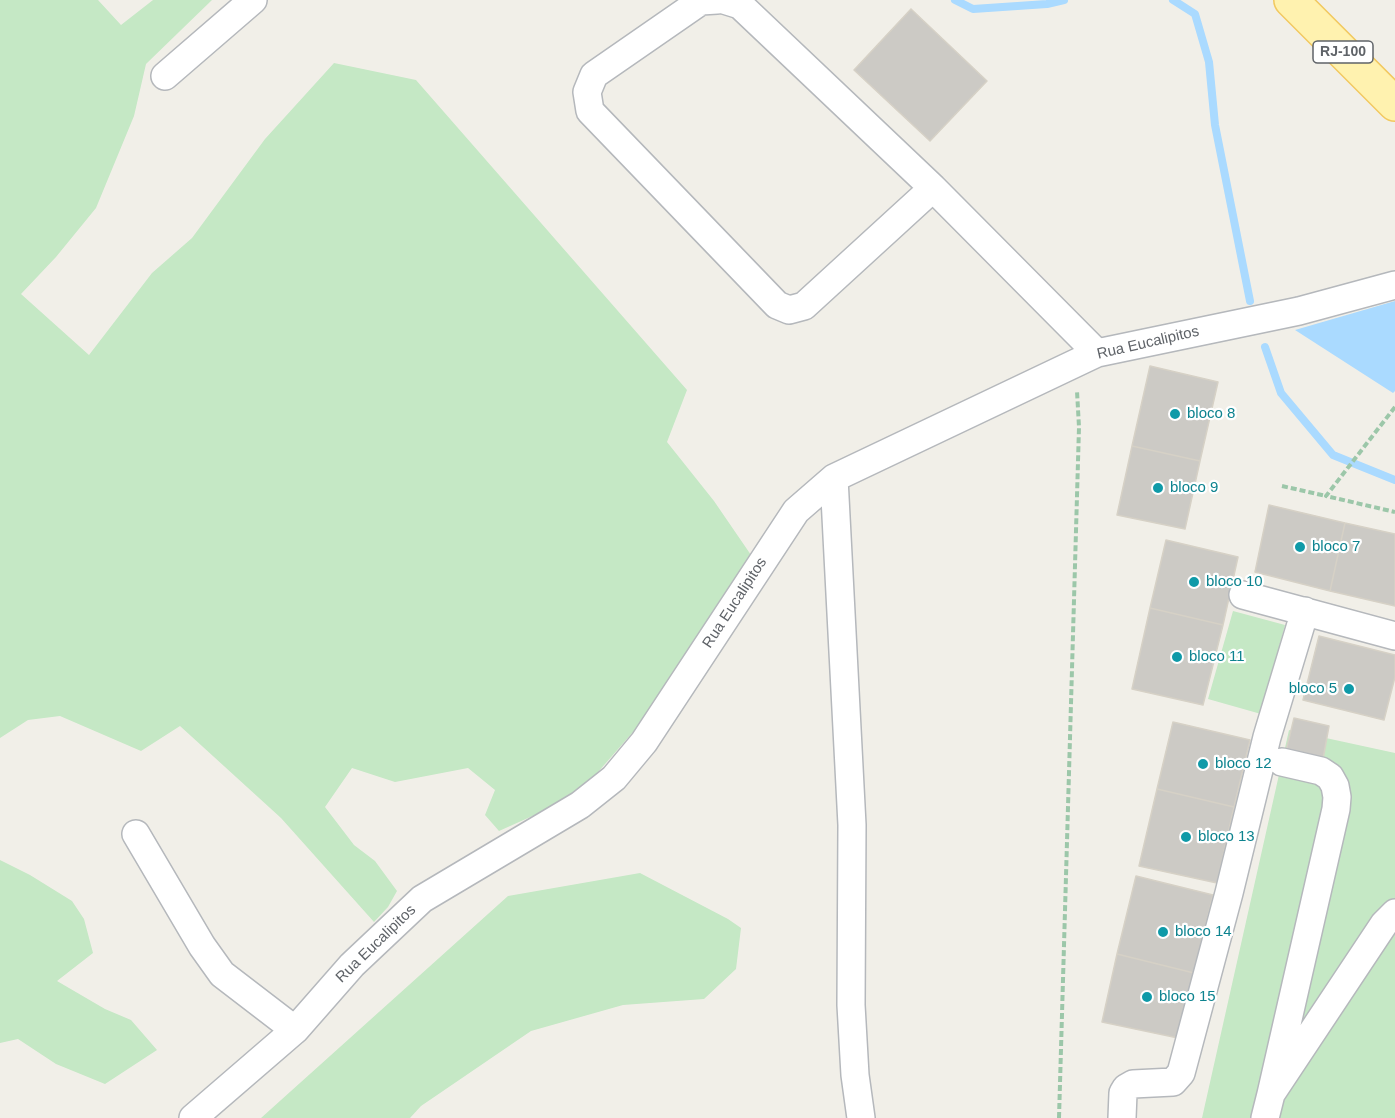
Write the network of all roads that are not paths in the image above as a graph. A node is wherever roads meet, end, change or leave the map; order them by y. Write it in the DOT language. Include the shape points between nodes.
graph roads {
  1 [pos="253,0"];
  2 [pos="717,0"];
  3 [pos="724,0"];
  4 [pos="1291,0"];
  5 [pos="165,76"];
  6 [pos="1395,104"];
  7 [pos="933,188"];
  8 [pos="1395,285"];
  9 [pos="1086,358"];
  10 [pos="834,478"];
  11 [pos="1243,595"];
  12 [pos="1305,611"];
  13 [pos="1395,636"];
  14 [pos="1282,762"];
  15 [pos="135,834"];
  16 [pos="1395,913"];
  17 [pos="295,1030"];
  18 [pos="1268,1106"];
  19 [pos="192,1118"];
  20 [pos="861,1118"];
  21 [pos="1122,1118"];
  1 -- 5 [label="street"];
  2 -- 7 [label="street" via="701,1 594,75 587,92 590,111 777,305 789,310 804,306"];
  3 -- 7 [label="street" via="740,5"];
  4 -- 6 [label="main road, RJ-100"];
  7 -- 9 [label="street"];
  8 -- 9 [label="street, Rua Eucalipitos" via="1299,311"];
  9 -- 10 [label="street, Rua Eucalipitos"];
  10 -- 17 [label="street, Rua Eucalipitos" via="795,511 644,742 614,778 580,805 422,899 352,965"];
  10 -- 20 [label="street" via="852,825 851,1005"];
  11 -- 12 [label="street"];
  12 -- 13 [label="street"];
  12 -- 21 [label="street" via="1267,737 1181,1074 1173,1082 1133,1084 1126,1088"];
  14 -- 18 [label="street" via="1321,771 1330,777 1337,797"];
  15 -- 17 [label="street" via="222,974"];
  16 -- 18 [label="street" via="1384,924"];
  17 -- 19 [label="street, Rua Eucalipitos"];
}
